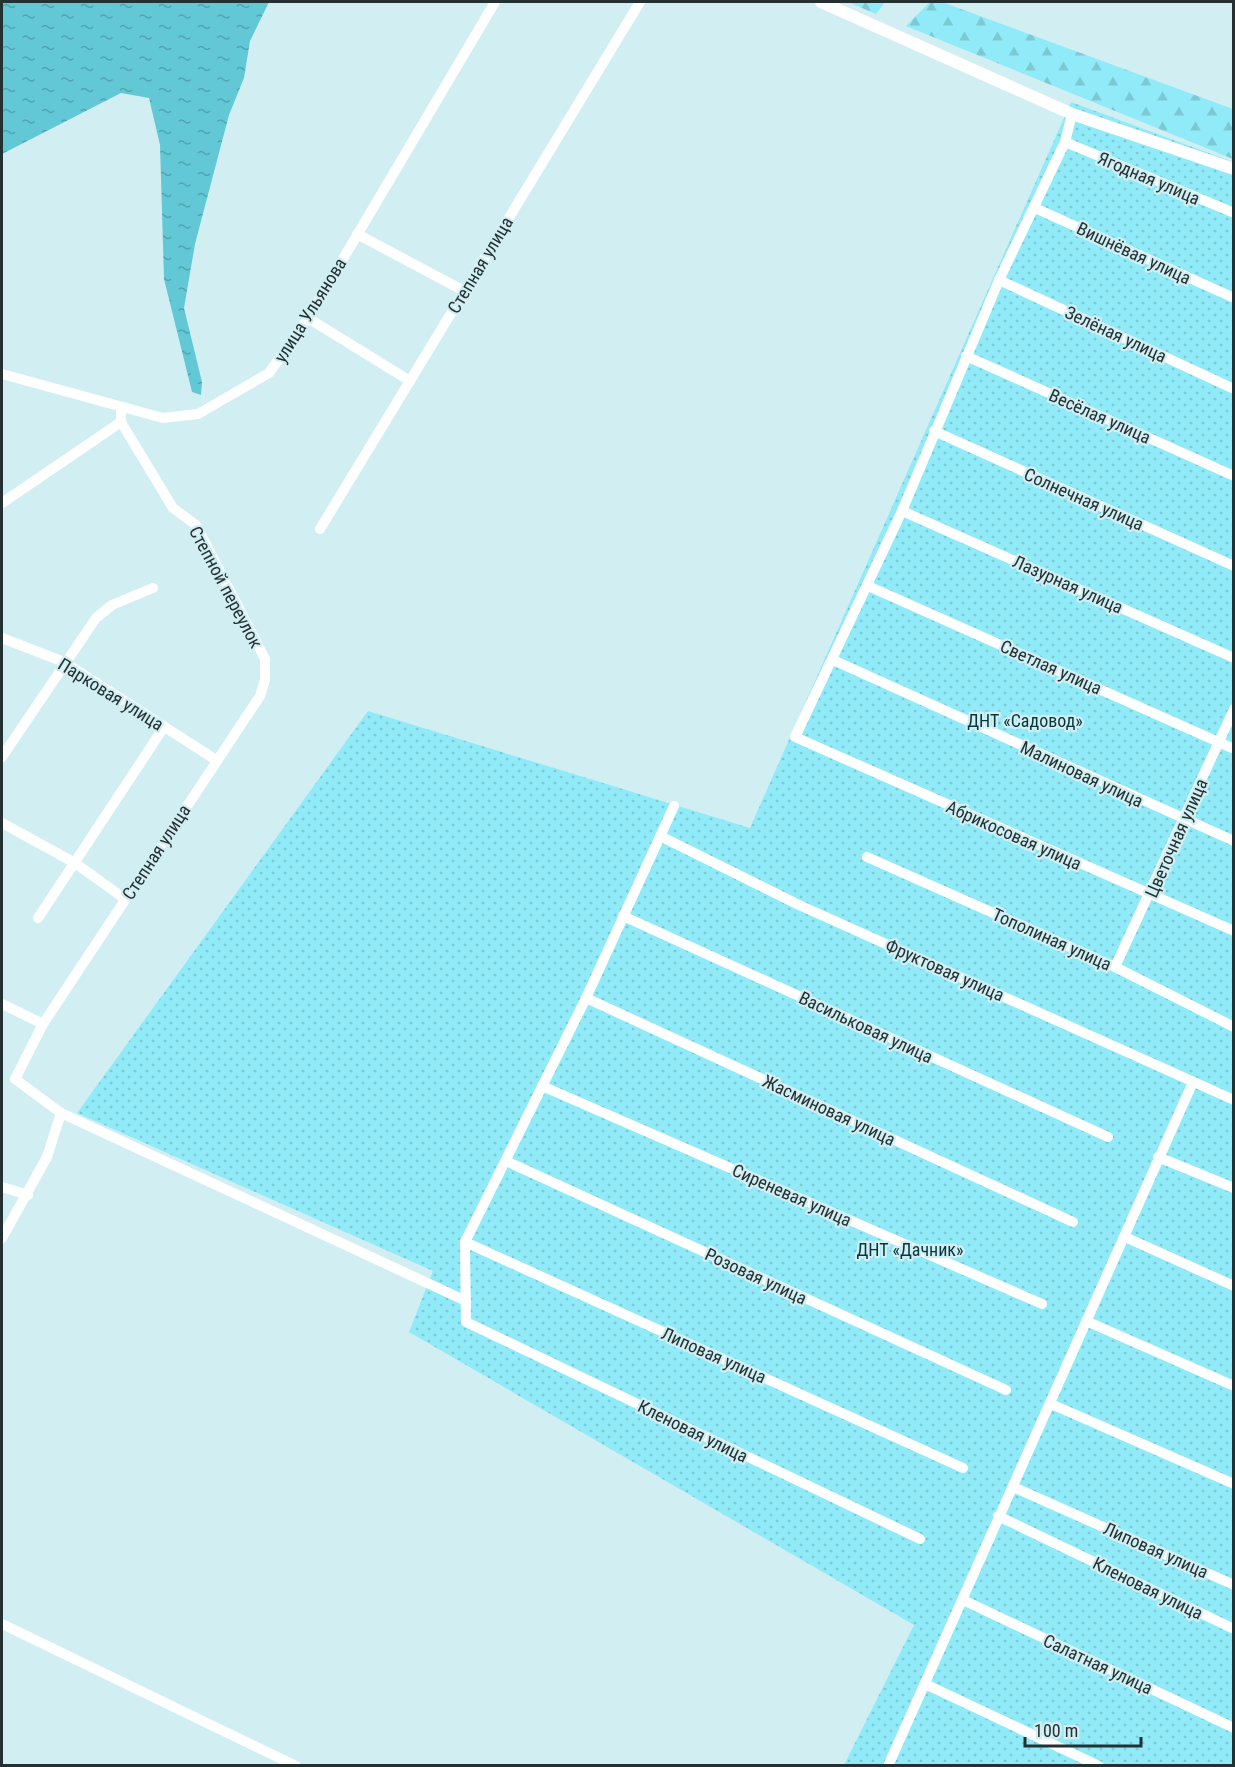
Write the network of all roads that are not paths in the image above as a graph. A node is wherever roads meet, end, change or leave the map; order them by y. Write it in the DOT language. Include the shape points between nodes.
graph roads {
  1 [pos="495,2"];
  2 [pos="640,2"];
  3 [pos="821,2"];
  4 [pos="1072,114"];
  5 [pos="1065,142"];
  6 [pos="1233,169"];
  7 [pos="1035,208"];
  8 [pos="1233,213"];
  9 [pos="357,234"];
  10 [pos="999,280"];
  11 [pos="464,291"];
  12 [pos="1233,298"];
  13 [pos="308,318"];
  14 [pos="966,356"];
  15 [pos="2,374"];
  16 [pos="410,381"];
  17 [pos="1233,388"];
  18 [pos="121,408"];
  19 [pos="121,422"];
  20 [pos="934,432"];
  21 [pos="1233,476"];
  22 [pos="2,503"];
  23 [pos="902,511"];
  24 [pos="320,529"];
  25 [pos="1233,567"];
  26 [pos="868,586"];
  27 [pos="153,588"];
  28 [pos="2,638"];
  29 [pos="1233,658"];
  30 [pos="833,660"];
  31 [pos="64,662"];
  32 [pos="265,680"];
  33 [pos="1233,709"];
  34 [pos="164,727"];
  35 [pos="1219,742"];
  36 [pos="1233,748"];
  37 [pos="2,757"];
  38 [pos="216,760"];
  39 [pos="674,806"];
  40 [pos="1183,821"];
  41 [pos="2,823"];
  42 [pos="660,836"];
  43 [pos="1233,842"];
  44 [pos="867,857"];
  45 [pos="75,864"];
  46 [pos="1150,896"];
  47 [pos="125,899"];
  48 [pos="623,916"];
  49 [pos="38,918"];
  50 [pos="1233,931"];
  51 [pos="1116,966"];
  52 [pos="585,998"];
  53 [pos="2,1004"];
  54 [pos="43,1024"];
  55 [pos="1233,1027"];
  56 [pos="1193,1082"];
  57 [pos="542,1086"];
  58 [pos="1233,1100"];
  59 [pos="61,1113"];
  60 [pos="1108,1137"];
  61 [pos="1158,1157"];
  62 [pos="506,1161"];
  63 [pos="2,1187"];
  64 [pos="1233,1188"];
  65 [pos="28,1195"];
  66 [pos="1073,1222"];
  67 [pos="1125,1237"];
  68 [pos="2,1238"];
  69 [pos="465,1242"];
  70 [pos="1233,1286"];
  71 [pos="466,1301"];
  72 [pos="1042,1304"];
  73 [pos="1086,1321"];
  74 [pos="1233,1386"];
  75 [pos="1006,1390"];
  76 [pos="1051,1404"];
  77 [pos="963,1468"];
  78 [pos="1233,1484"];
  79 [pos="1013,1486"];
  80 [pos="998,1516"];
  81 [pos="920,1539"];
  82 [pos="1233,1585"];
  83 [pos="963,1600"];
  84 [pos="2,1624"];
  85 [pos="1233,1629"];
  86 [pos="925,1684"];
  87 [pos="1233,1728"];
  88 [pos="296,1766"];
  89 [pos="888,1766"];
  90 [pos="1099,1766"];
  1 -- 9 [label="street, улица Ульянова"];
  2 -- 11 [label="street, Степная улица"];
  3 -- 4 [label="main road"];
  4 -- 5 [label="street"];
  4 -- 6 [label="main road"];
  5 -- 7 [label="street"];
  5 -- 8 [label="street, Ягодная улица"];
  7 -- 10 [label="street"];
  7 -- 12 [label="street, Вишнёвая улица"];
  9 -- 11 [label="street"];
  9 -- 13 [label="street, улица Ульянова"];
  10 -- 14 [label="street"];
  10 -- 17 [label="street, Зелёная улица"];
  11 -- 16 [label="street, Степная улица"];
  13 -- 16 [label="street"];
  13 -- 18 [label="street, улица Ульянова" via="269,374 198,414 163,418"];
  14 -- 20 [label="street"];
  14 -- 21 [label="street, Весёлая улица"];
  15 -- 18 [label="street, улица Ульянова"];
  16 -- 24 [label="street, Степная улица"];
  18 -- 19 [label="street"];
  19 -- 22 [label="street"];
  19 -- 32 [label="street, Степной переулок" via="173,508 196,525 265,659"];
  20 -- 23 [label="street"];
  20 -- 25 [label="street, Солнечная улица"];
  23 -- 26 [label="street"];
  23 -- 29 [label="street, Лазурная улица"];
  26 -- 30 [label="street"];
  26 -- 35 [label="street, Светлая улица"];
  27 -- 31 [label="street" via="112,605 96,618"];
  28 -- 31 [label="street, Парковая улица"];
  30 -- 40 [label="street, Малиновая улица"];
  30 -- 46 [label="street, Абрикосовая улица" via="795,737"];
  31 -- 34 [label="street, Парковая улица"];
  31 -- 37 [label="street"];
  32 -- 38 [label="street, Степная улица" via="260,696"];
  33 -- 35 [label="street, Цветочная улица"];
  34 -- 38 [label="street, Парковая улица"];
  34 -- 45 [label="street"];
  35 -- 36 [label="street, Светлая улица"];
  35 -- 40 [label="street, Цветочная улица"];
  38 -- 47 [label="street, Степная улица"];
  39 -- 42 [label="street"];
  40 -- 43 [label="street, Малиновая улица"];
  40 -- 46 [label="street, Цветочная улица"];
  41 -- 45 [label="street"];
  42 -- 48 [label="street"];
  42 -- 56 [label="street, Фруктовая улица" via="799,905"];
  44 -- 51 [label="street, Тополиная улица"];
  45 -- 47 [label="street"];
  45 -- 49 [label="street"];
  46 -- 50 [label="street, Абрикосовая улица"];
  46 -- 51 [label="street, Цветочная улица"];
  47 -- 54 [label="street, Степная улица"];
  48 -- 52 [label="street"];
  48 -- 60 [label="street, Васильковая улица"];
  51 -- 55 [label="street, Тополиная улица"];
  52 -- 57 [label="street"];
  52 -- 66 [label="street, Жасминовая улица"];
  53 -- 54 [label="street"];
  54 -- 59 [label="street, Степная улица" via="15,1079"];
  56 -- 58 [label="street, Фруктовая улица"];
  56 -- 61 [label="street"];
  57 -- 62 [label="street"];
  57 -- 72 [label="street, Сиреневая улица"];
  59 -- 65 [label="street" via="47,1157"];
  59 -- 71 [label="street"];
  61 -- 64 [label="street"];
  61 -- 67 [label="street"];
  62 -- 69 [label="street"];
  62 -- 75 [label="street, Розовая улица"];
  63 -- 65 [label="street"];
  65 -- 68 [label="street"];
  67 -- 70 [label="street"];
  67 -- 73 [label="street"];
  69 -- 71 [label="street"];
  69 -- 77 [label="street, Липовая улица"];
  71 -- 81 [label="street, Кленовая улица" via="466,1322"];
  73 -- 74 [label="street"];
  73 -- 76 [label="street"];
  76 -- 78 [label="street"];
  76 -- 79 [label="street"];
  79 -- 80 [label="street"];
  79 -- 82 [label="street, Липовая улица"];
  80 -- 83 [label="street"];
  80 -- 85 [label="street, Кленовая улица"];
  83 -- 86 [label="street"];
  83 -- 87 [label="street, Салатная улица"];
  84 -- 88 [label="street"];
  86 -- 89 [label="street"];
  86 -- 90 [label="street"];
}
